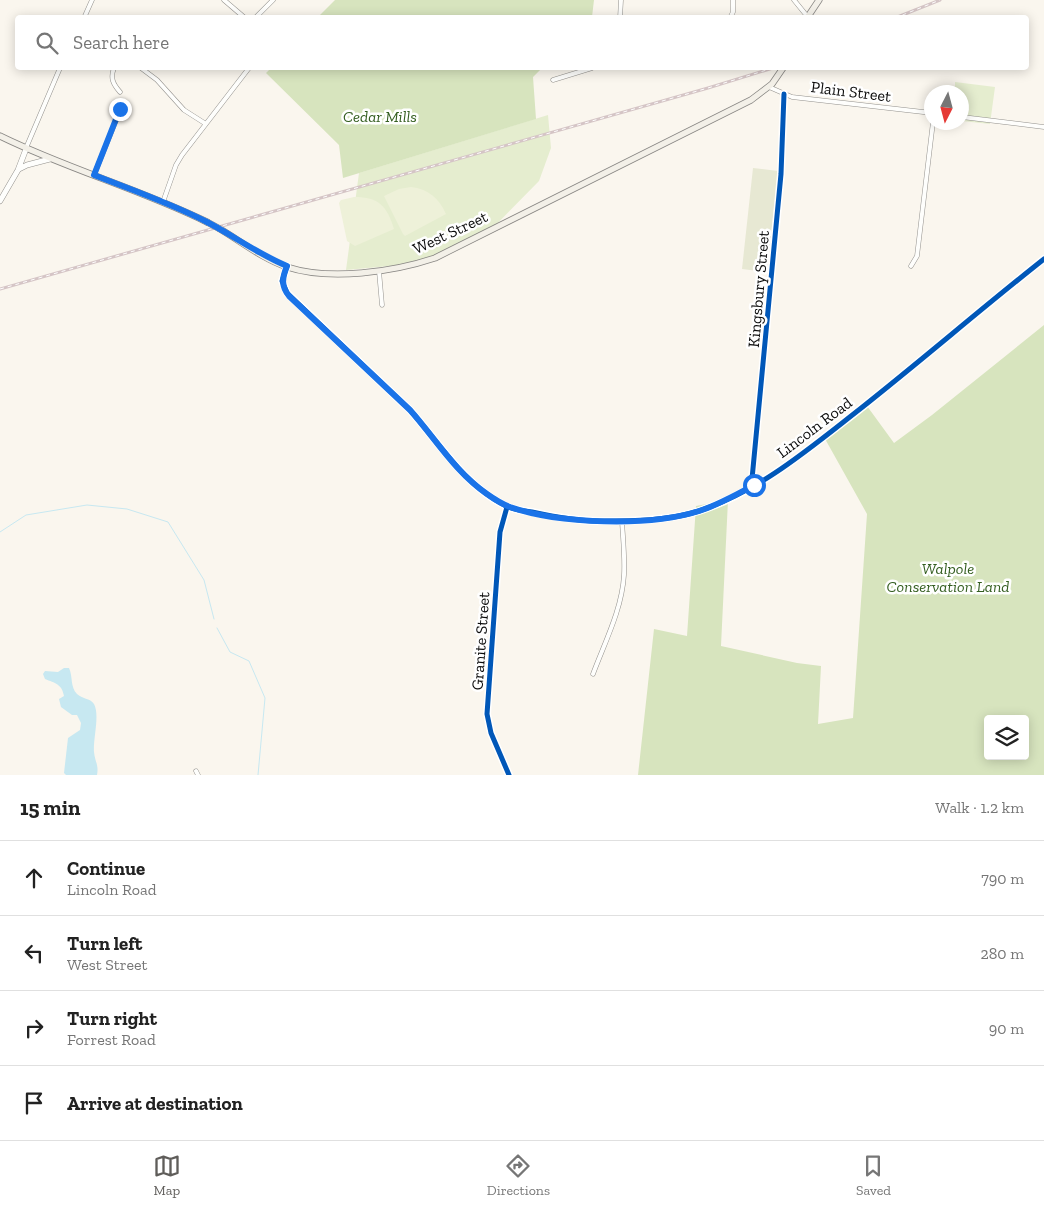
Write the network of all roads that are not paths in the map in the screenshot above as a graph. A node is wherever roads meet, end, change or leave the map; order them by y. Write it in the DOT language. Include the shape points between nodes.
graph roads {
  1 [pos="92,0"];
  2 [pos="224,0"];
  3 [pos="273,0"];
  4 [pos="621,0"];
  5 [pos="732,0"];
  6 [pos="794,0"];
  7 [pos="819,0"];
  8 [pos="85,15"];
  9 [pos="242,15"];
  10 [pos="258,15"];
  11 [pos="620,15"];
  12 [pos="732,15"];
  13 [pos="805,15"];
  14 [pos="808,15"];
  15 [pos="59,70"];
  16 [pos="113,70"];
  17 [pos="144,70"];
  18 [pos="248,70"];
  19 [pos="586,70"];
  20 [pos="782,70"];
  21 [pos="553,80"];
  22 [pos="768,87"];
  23 [pos="120,92"];
  24 [pos="784,94"];
  25 [pos="118,104"];
  26 [pos="924,112"];
  27 [pos="969,118"];
  28 [pos="206,124"];
  29 [pos="1044,127"];
  30 [pos="933,130"];
  31 [pos="0,136"];
  32 [pos="26,149"];
  33 [pos="50,159"];
  34 [pos="18,170"];
  35 [pos="94,175"];
  36 [pos="0,201"];
  37 [pos="163,202"];
  38 [pos="1044,259"];
  39 [pos="287,266"];
  40 [pos="911,266"];
  41 [pos="379,271"];
  42 [pos="382,305"];
  43 [pos="754,485"];
  44 [pos="508,506"];
  45 [pos="622,521"];
  46 [pos="593,674"];
  47 [pos="509,775"];
  1 -- 8 [label="street"];
  2 -- 9 [label="street"];
  3 -- 10 [label="street"];
  4 -- 11 [label="street"];
  5 -- 12 [label="street"];
  6 -- 13 [label="street"];
  7 -- 14 [label="main road"];
  15 -- 32 [label="street"];
  16 -- 23 [label="street" via="113,83"];
  17 -- 28 [label="street" via="184,110"];
  18 -- 28 [label="street"];
  19 -- 21 [label="street"];
  20 -- 22 [label="main road, West Street"];
  22 -- 24 [label="street, Plain Street"];
  22 -- 41 [label="main road, West Street" via="751,100 435,258 404,268"];
  24 -- 26 [label="street, Plain Street"];
  24 -- 43 [label="street, Kingsbury Street" via="781,174 752,479"];
  25 -- 35 [label="street" via="119,113"];
  27 -- 29 [label="street"];
  28 -- 37 [label="street" via="179,160"];
  30 -- 40 [label="street" via="916,256"];
  31 -- 32 [label="main road, West Street"];
  32 -- 33 [label="main road, West Street"];
  32 -- 34 [label="street"];
  33 -- 34 [label="street" via="27,164"];
  33 -- 35 [label="main road, West Street"];
  34 -- 36 [label="street"];
  35 -- 37 [label="main road, West Street"];
  37 -- 39 [label="main road, West Street, bridge"];
  38 -- 43 [label="street, Lincoln Road" via="799,457"];
  39 -- 41 [label="main road, West Street" via="314,272"];
  39 -- 44 [label="street, Lincoln Road" via="282,282 289,296 410,410 453,464 483,491"];
  41 -- 42 [label="street"];
  43 -- 45 [label="street, Lincoln Road" via="699,511"];
  44 -- 45 [label="street, Lincoln Road" via="569,520"];
  44 -- 47 [label="street, Granite Street" via="500,532 487,714 491,733"];
  45 -- 46 [label="street" via="622,589"];
}
